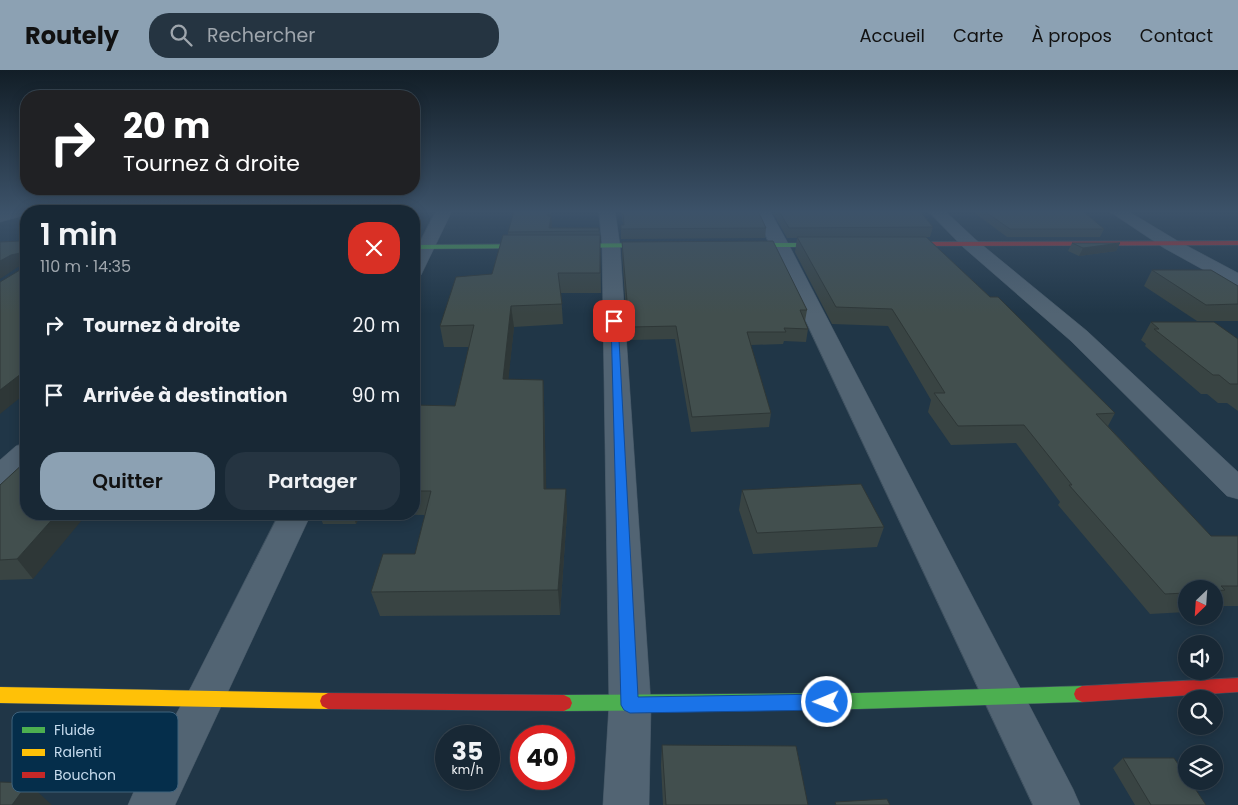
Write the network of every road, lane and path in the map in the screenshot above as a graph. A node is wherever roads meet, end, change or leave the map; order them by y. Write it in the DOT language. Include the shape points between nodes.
graph roads {
  1 [pos="528,245"];
  2 [pos="611,245"];
  3 [pos="780,245"];
  4 [pos="972,245"];
  5 [pos="1172,245"];
  6 [pos="420,247"];
  7 [pos="1238,281"];
  8 [pos="20,458"];
  9 [pos="0,477"];
  10 [pos="1238,489"];
  11 [pos="293,520"];
  12 [pos="1238,685"];
  13 [pos="0,695"];
  14 [pos="1004,699"];
  15 [pos="205,700"];
  16 [pos="630,705"];
  17 [pos="178,752"];
  18 [pos="158,792"];
  19 [pos="151,805"];
  20 [pos="626,805"];
  21 [pos="1057,805"];
  1 -- 6 [label="street"];
  2 -- 16 [label="street"];
  3 -- 14 [label="street"];
  4 -- 10 [label="street" via="1080,336"];
  5 -- 7 [label="street"];
  8 -- 9 [label="street"];
  11 -- 15 [label="street"];
  12 -- 14 [label="street"];
  13 -- 15 [label="street"];
  14 -- 16 [label="street"];
  14 -- 21 [label="street"];
  15 -- 16 [label="street"];
  15 -- 17 [label="street"];
  16 -- 20 [label="street"];
  18 -- 19 [label="street"];
}
